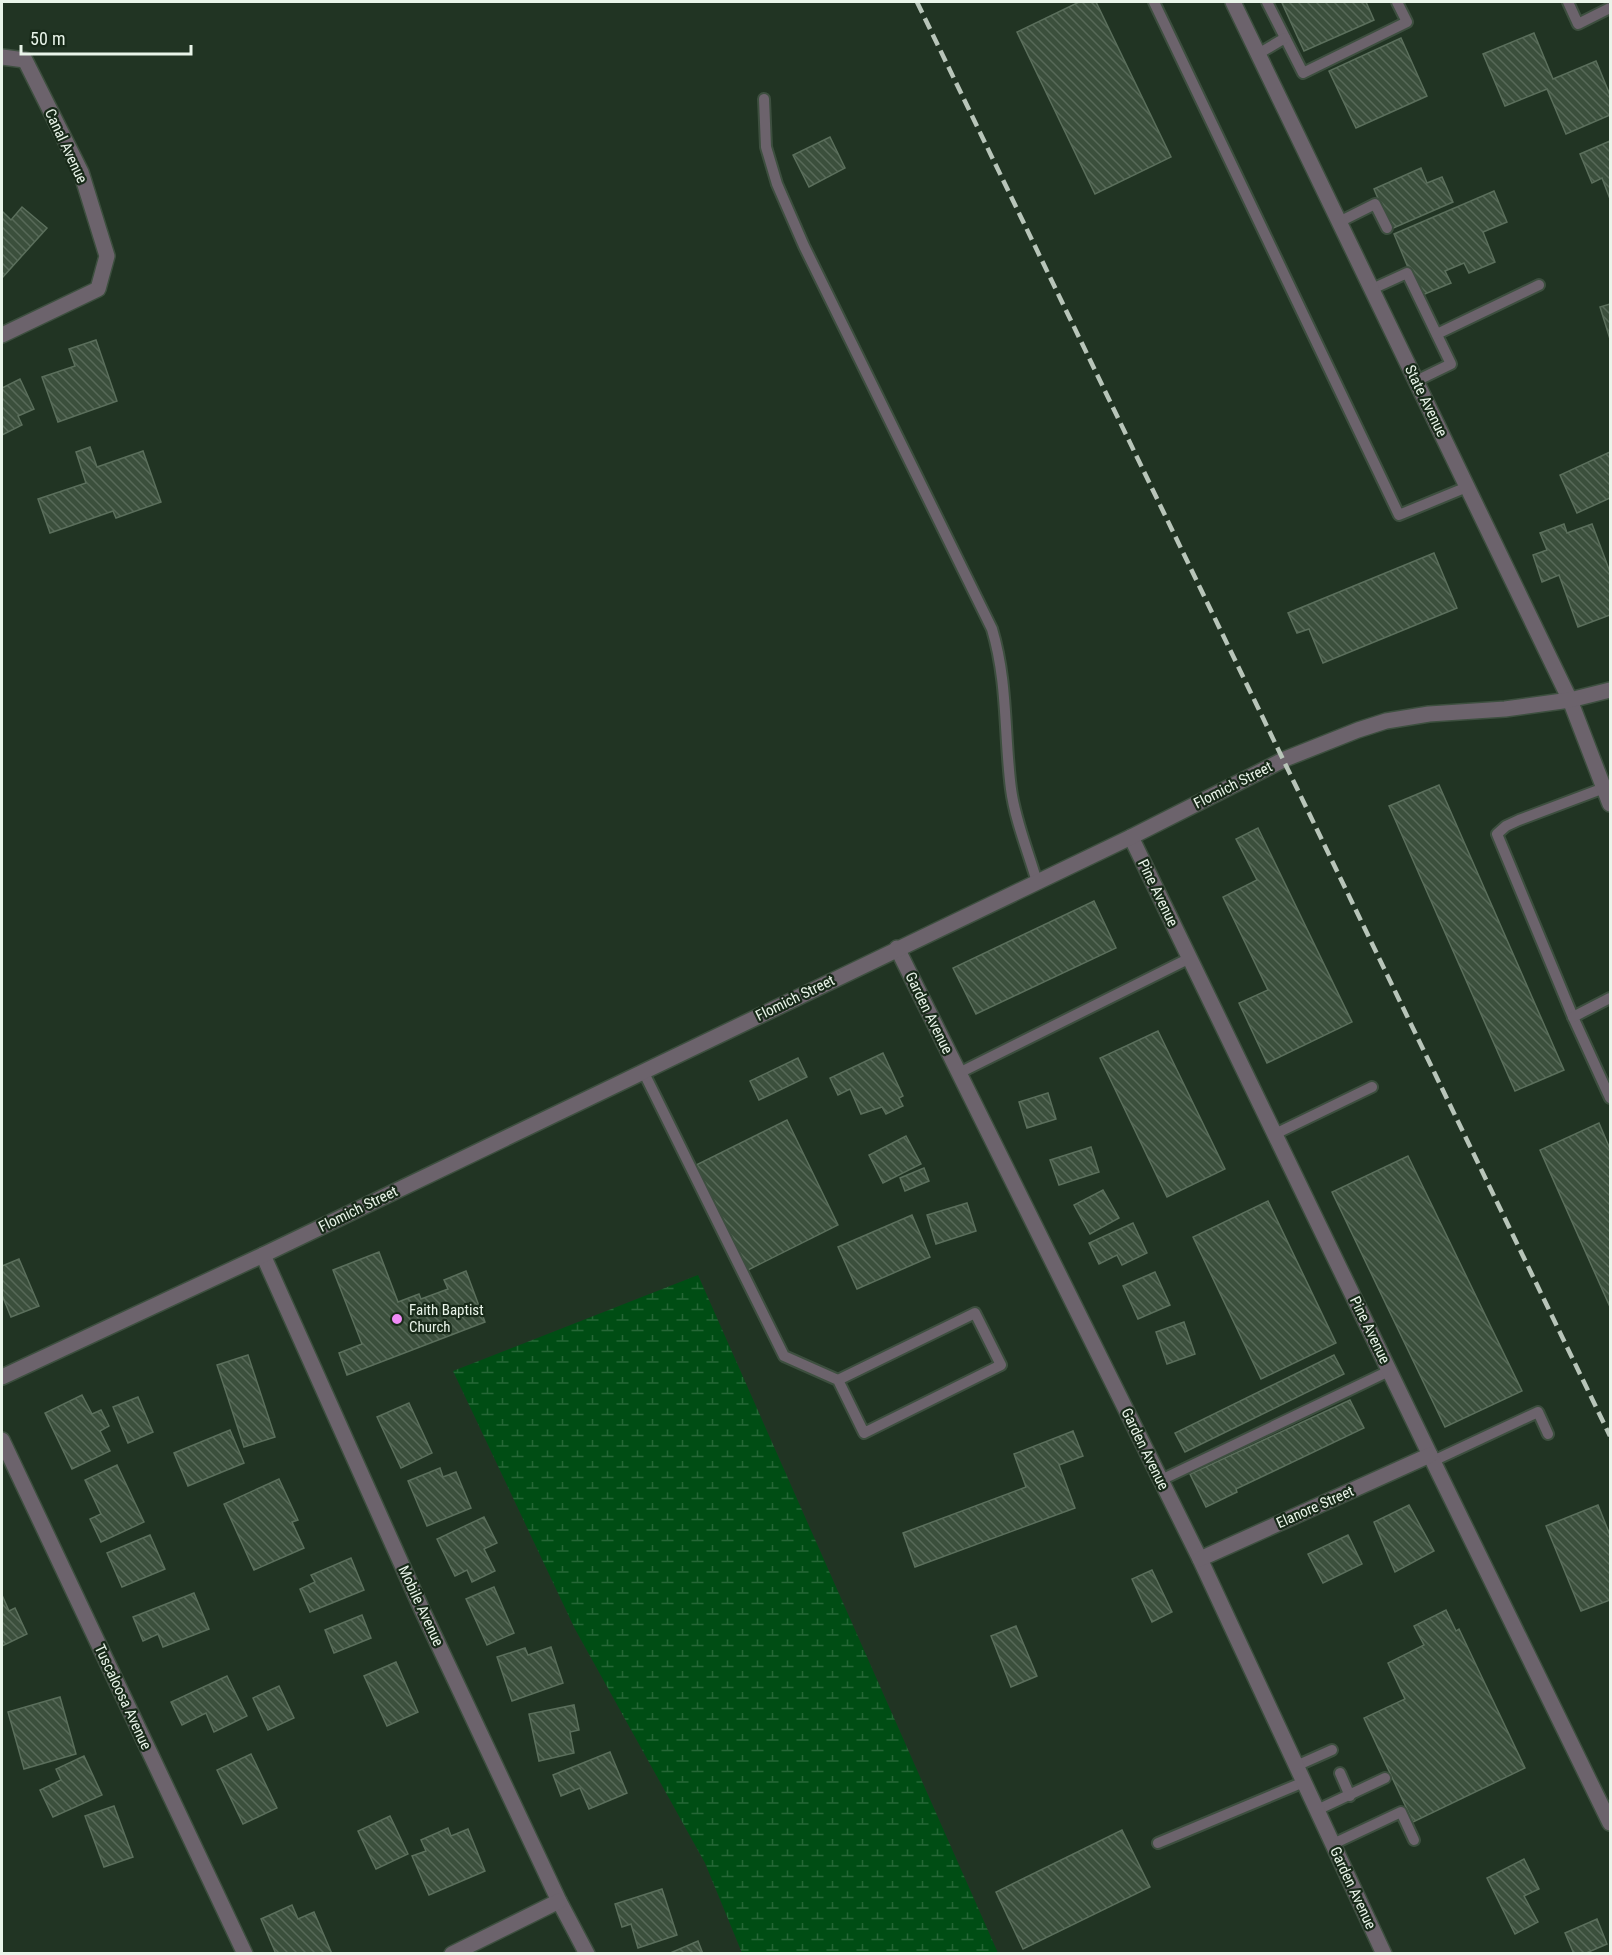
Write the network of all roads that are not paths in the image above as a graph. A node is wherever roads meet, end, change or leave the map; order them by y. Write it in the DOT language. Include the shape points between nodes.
graph roads {
  1 [pos="1154,2"];
  2 [pos="1233,2"];
  3 [pos="1267,2"];
  4 [pos="1397,2"];
  5 [pos="1568,2"];
  6 [pos="1611,8"];
  7 [pos="1286,38"];
  8 [pos="1258,54"];
  9 [pos="2,57"];
  10 [pos="764,99"];
  11 [pos="1339,222"];
  12 [pos="1387,228"];
  13 [pos="1539,285"];
  14 [pos="1372,289"];
  15 [pos="1437,334"];
  16 [pos="2,335"];
  17 [pos="1416,381"];
  18 [pos="1467,487"];
  19 [pos="1611,690"];
  20 [pos="1570,700"];
  21 [pos="1604,788"];
  22 [pos="1611,804"];
  23 [pos="1131,837"];
  24 [pos="1037,882"];
  25 [pos="897,948"];
  26 [pos="1190,958"];
  27 [pos="1611,998"];
  28 [pos="1573,1017"];
  29 [pos="643,1071"];
  30 [pos="959,1073"];
  31 [pos="1372,1087"];
  32 [pos="1611,1098"];
  33 [pos="1275,1134"];
  34 [pos="263,1255"];
  35 [pos="1389,1371"];
  36 [pos="2,1377"];
  37 [pos="838,1380"];
  38 [pos="1548,1434"];
  39 [pos="2,1440"];
  40 [pos="1431,1458"];
  41 [pos="1161,1480"];
  42 [pos="1200,1559"];
  43 [pos="1332,1750"];
  44 [pos="1296,1766"];
  45 [pos="1340,1773"];
  46 [pos="1385,1778"];
  47 [pos="1304,1782"];
  48 [pos="1350,1796"];
  49 [pos="1317,1810"];
  50 [pos="1611,1823"];
  51 [pos="1414,1840"];
  52 [pos="1158,1843"];
  53 [pos="1333,1844"];
  54 [pos="559,1901"];
  55 [pos="245,1953"];
  56 [pos="452,1953"];
  57 [pos="587,1953"];
  58 [pos="1383,1953"];
  1 -- 18 [label="lane" via="1399,515"];
  2 -- 8 [label="street, State Avenue"];
  3 -- 7 [label="lane"];
  4 -- 7 [label="lane" via="1407,22 1303,73"];
  5 -- 6 [label="lane" via="1578,24"];
  7 -- 8 [label="lane"];
  8 -- 11 [label="street, State Avenue"];
  9 -- 16 [label="street, Canal Avenue" via="25,60 81,172 107,256 98,289"];
  10 -- 24 [label="lane" via="766,147 777,184 992,629 1004,685 1011,789"];
  11 -- 12 [label="lane" via="1374,204"];
  11 -- 14 [label="street, State Avenue"];
  13 -- 15 [label="lane"];
  14 -- 15 [label="lane" via="1407,273"];
  14 -- 17 [label="street, State Avenue"];
  15 -- 17 [label="lane" via="1451,364"];
  17 -- 18 [label="street, State Avenue"];
  18 -- 20 [label="street, State Avenue"];
  19 -- 20 [label="street, Flomich Street"];
  20 -- 21 [label="street, State Avenue"];
  20 -- 23 [label="street, Flomich Street" via="1386,721 1285,759"];
  21 -- 22 [label="street, State Avenue"];
  21 -- 28 [label="lane" via="1506,826 1497,834"];
  23 -- 24 [label="street, Flomich Street"];
  23 -- 26 [label="street, Pine Avenue"];
  24 -- 25 [label="street, Flomich Street"];
  25 -- 29 [label="street, Flomich Street"];
  25 -- 30 [label="street, Garden Avenue"];
  26 -- 30 [label="lane"];
  26 -- 33 [label="street, Pine Avenue"];
  27 -- 28 [label="lane"];
  28 -- 32 [label="lane"];
  29 -- 34 [label="street, Flomich Street"];
  29 -- 37 [label="lane" via="784,1356"];
  30 -- 41 [label="street, Garden Avenue"];
  31 -- 33 [label="lane"];
  33 -- 35 [label="street, Pine Avenue"];
  34 -- 36 [label="street, Flomich Street"];
  34 -- 54 [label="street, Mobile Avenue" via="423,1612"];
  35 -- 40 [label="street, Pine Avenue"];
  35 -- 41 [label="lane"];
  37 -- 37 [label="lane" via="975,1313 1001,1365 864,1432"];
  38 -- 40 [label="lane" via="1538,1412"];
  39 -- 55 [label="street, Tuscaloosa Avenue"];
  40 -- 42 [label="street, Elanore Street"];
  40 -- 50 [label="street, Pine Avenue"];
  41 -- 42 [label="street, Garden Avenue"];
  42 -- 44 [label="street, Garden Avenue"];
  43 -- 44 [label="lane"];
  44 -- 47 [label="street, Garden Avenue"];
  45 -- 48 [label="lane"];
  46 -- 48 [label="lane"];
  47 -- 49 [label="street, Garden Avenue"];
  47 -- 52 [label="lane"];
  48 -- 49 [label="lane"];
  49 -- 53 [label="street, Garden Avenue"];
  51 -- 53 [label="lane" via="1401,1812"];
  53 -- 58 [label="street, Garden Avenue"];
  54 -- 56 [label="street"];
  54 -- 57 [label="street, Mobile Avenue"];
}
